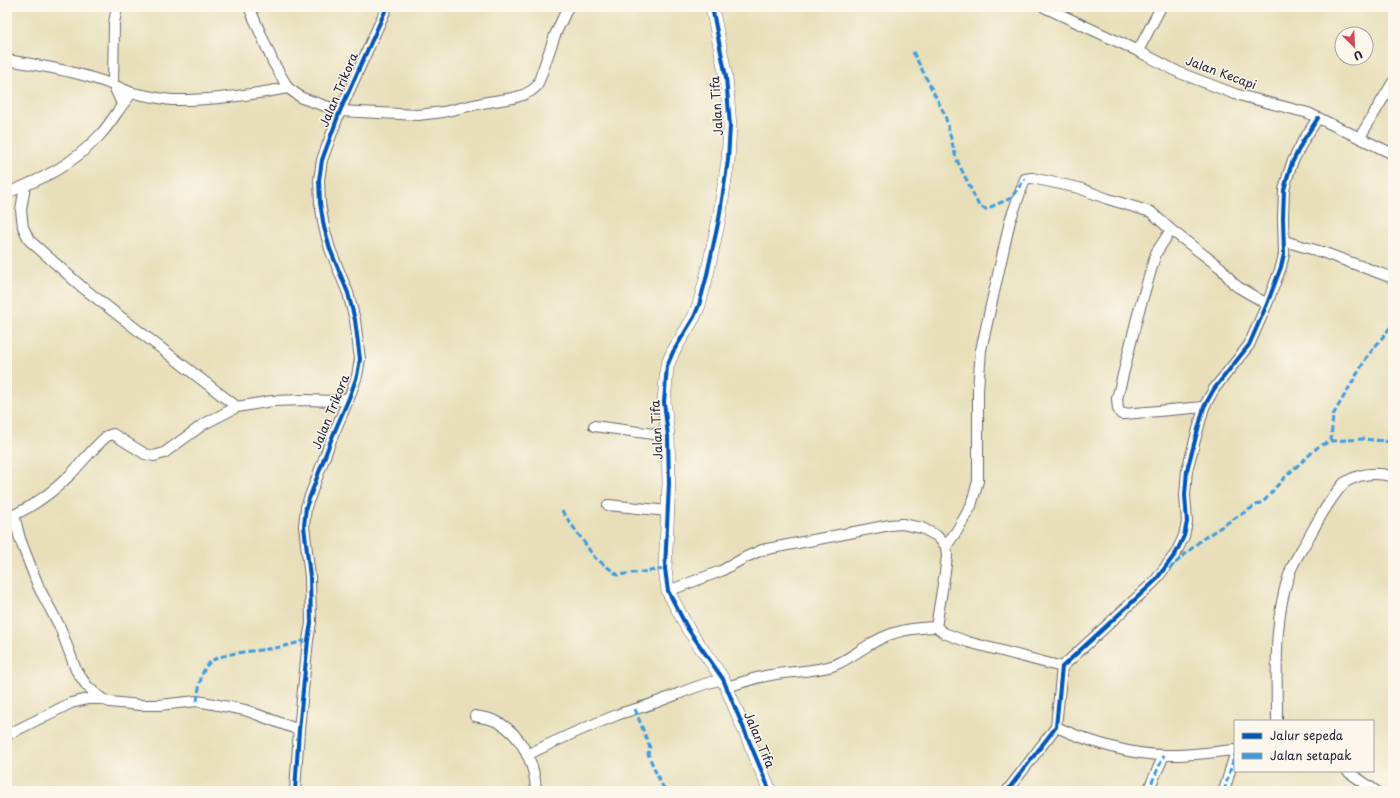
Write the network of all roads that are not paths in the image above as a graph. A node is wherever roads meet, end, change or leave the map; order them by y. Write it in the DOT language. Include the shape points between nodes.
graph roads {
  1 [pos="117,7"];
  2 [pos="249,7"];
  3 [pos="386,7"];
  4 [pos="568,7"];
  5 [pos="712,7"];
  6 [pos="1044,7"];
  7 [pos="1161,7"];
  8 [pos="1138,51"];
  9 [pos="7,60"];
  10 [pos="1393,82"];
  11 [pos="113,84"];
  12 [pos="288,88"];
  13 [pos="132,93"];
  14 [pos="122,104"];
  15 [pos="340,111"];
  16 [pos="1318,118"];
  17 [pos="1360,138"];
  18 [pos="1393,154"];
  19 [pos="25,186"];
  20 [pos="7,193"];
  21 [pos="1171,230"];
  22 [pos="1284,241"];
  23 [pos="1393,278"];
  24 [pos="1267,304"];
  25 [pos="349,398"];
  26 [pos="237,407"];
  27 [pos="1204,408"];
  28 [pos="594,426"];
  29 [pos="668,436"];
  30 [pos="1391,476"];
  31 [pos="608,504"];
  32 [pos="668,511"];
  33 [pos="11,515"];
  34 [pos="946,546"];
  35 [pos="668,591"];
  36 [pos="936,627"];
  37 [pos="1062,668"];
  38 [pos="725,683"];
  39 [pos="102,699"];
  40 [pos="475,716"];
  41 [pos="1279,720"];
  42 [pos="1056,727"];
  43 [pos="299,730"];
  44 [pos="7,735"];
  45 [pos="1234,750"];
  46 [pos="527,755"];
  47 [pos="1164,755"];
  48 [pos="1234,757"];
  49 [pos="1348,772"];
  50 [pos="295,791"];
  51 [pos="536,791"];
  52 [pos="770,791"];
  53 [pos="1007,791"];
  54 [pos="1148,791"];
  55 [pos="1224,791"];
  56 [pos="1376,791"];
  1 -- 11 [label="street" via="114,23"];
  2 -- 12 [label="street" via="273,62"];
  3 -- 15 [label="street, Jalan Trikora"];
  4 -- 15 [label="street" via="537,86 523,96 418,115"];
  5 -- 29 [label="street, Jalan Tifa" via="726,77 730,126 728,160 719,219 699,305 667,366 664,402"];
  6 -- 8 [label="street, Jalan Kecapi"];
  7 -- 8 [label="street"];
  8 -- 16 [label="street, Jalan Kecapi" via="1202,82"];
  9 -- 11 [label="street" via="73,72"];
  10 -- 17 [label="street"];
  11 -- 13 [label="street"];
  11 -- 14 [label="street"];
  12 -- 13 [label="street" via="208,99 171,100"];
  12 -- 15 [label="street" via="302,98"];
  13 -- 14 [label="street"];
  14 -- 19 [label="street" via="101,133 82,153 61,168"];
  15 -- 25 [label="street, Jalan Trikora" via="322,160 319,180 324,226 330,249 348,293 359,342 357,376"];
  16 -- 17 [label="street, Jalan Kecapi"];
  16 -- 22 [label="street" via="1303,141 1288,175 1284,190"];
  17 -- 18 [label="street, Jalan Kecapi"];
  19 -- 20 [label="street"];
  19 -- 26 [label="street" via="23,227 29,240 82,287"];
  21 -- 24 [label="street" via="1221,268 1232,283"];
  21 -- 27 [label="street" via="1156,253 1138,314 1117,406 1119,412 1124,414"];
  21 -- 34 [label="street" via="1151,212 1079,188 1025,178 1010,221 981,350 978,389 978,481 971,506"];
  22 -- 23 [label="street"];
  22 -- 24 [label="street" via="1281,267"];
  24 -- 27 [label="street" via="1249,346 1214,389"];
  25 -- 26 [label="street" via="335,401 272,401"];
  25 -- 43 [label="street, Jalan Trikora" via="306,507 304,526 310,577 311,623"];
  26 -- 33 [label="street" via="204,424 164,453 154,456 145,454 113,434 107,436 56,487 36,503"];
  27 -- 37 [label="street" via="1187,470 1187,522 1176,553 1155,581"];
  28 -- 29 [label="street"];
  29 -- 32 [label="street, Jalan Tifa"];
  30 -- 41 [label="street" via="1366,474 1344,484 1315,525 1291,570 1279,620"];
  31 -- 32 [label="street"];
  32 -- 35 [label="street, Jalan Tifa" via="665,569"];
  33 -- 39 [label="street" via="39,588 60,627 76,670 87,686"];
  34 -- 35 [label="street" via="937,536 922,528 902,524 890,525 762,550 721,571"];
  34 -- 36 [label="street" via="947,556"];
  35 -- 38 [label="street, Jalan Tifa" via="688,630"];
  36 -- 37 [label="street" via="944,633 968,642"];
  36 -- 38 [label="street" via="911,628 893,633 834,665"];
  37 -- 42 [label="street"];
  38 -- 46 [label="street" via="705,683 617,715 571,733"];
  38 -- 52 [label="street, Jalan Tifa"];
  39 -- 43 [label="street" via="140,705 197,701 245,710"];
  39 -- 44 [label="street" via="72,703"];
  40 -- 46 [label="street" via="491,719 509,729 520,741"];
  42 -- 47 [label="street" via="1084,739 1128,750"];
  42 -- 53 [label="street"];
  43 -- 50 [label="street, Jalan Trikora"];
  45 -- 47 [label="street"];
  46 -- 51 [label="street"];
  47 -- 54 [label="street"];
  48 -- 55 [label="street"];
  49 -- 56 [label="street"];
}
